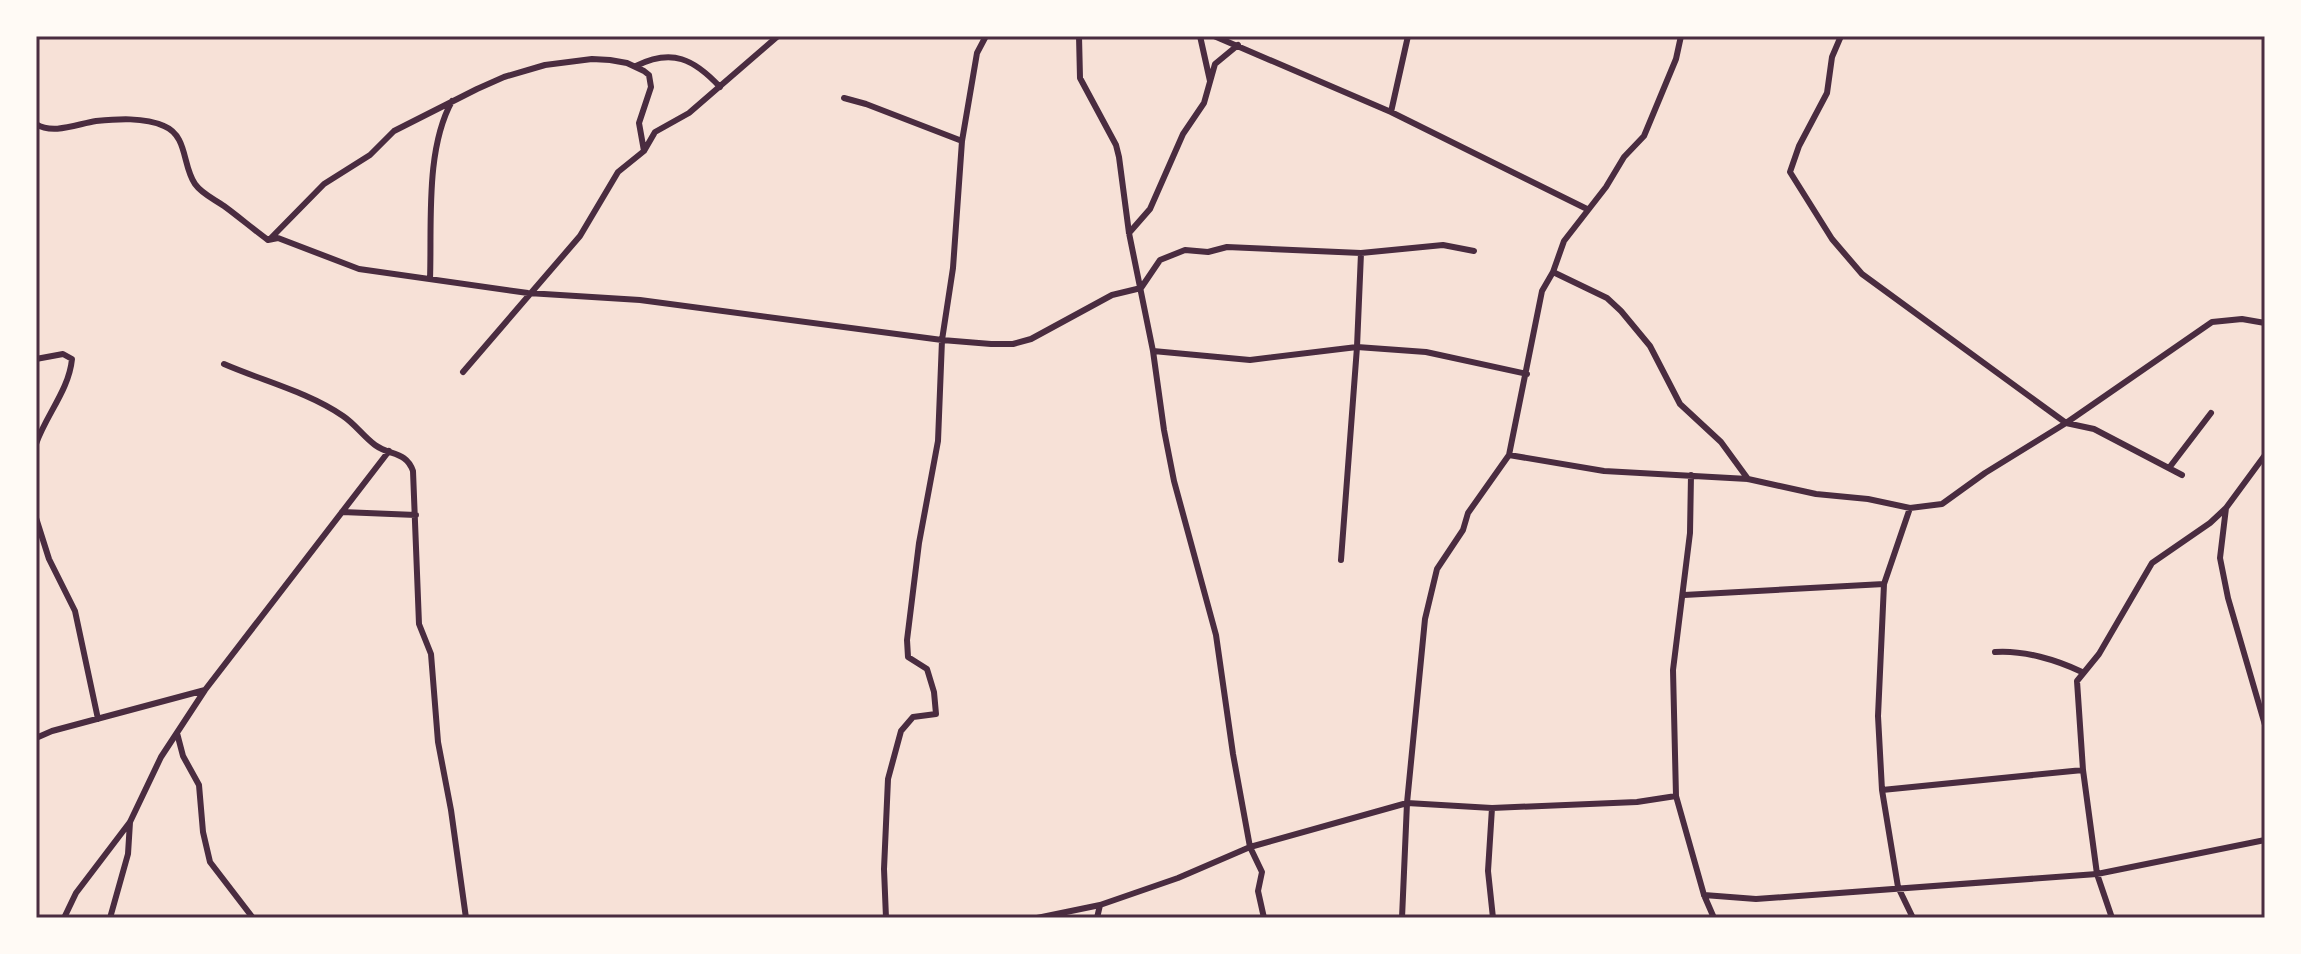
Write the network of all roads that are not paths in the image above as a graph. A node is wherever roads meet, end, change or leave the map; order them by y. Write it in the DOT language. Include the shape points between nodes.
graph roads {
  1 [pos="778,36"];
  2 [pos="986,36"];
  3 [pos="1079,36"];
  4 [pos="1200,36"];
  5 [pos="1214,36"];
  6 [pos="1408,36"];
  7 [pos="1681,36"];
  8 [pos="1841,36"];
  9 [pos="1238,45"];
  10 [pos="636,66"];
  11 [pos="1210,84"];
  12 [pos="720,87"];
  13 [pos="844,98"];
  14 [pos="452,101"];
  15 [pos="1391,112"];
  16 [pos="36,124"];
  17 [pos="962,141"];
  18 [pos="644,151"];
  19 [pos="1587,209"];
  20 [pos="1129,233"];
  21 [pos="268,240"];
  22 [pos="1474,251"];
  23 [pos="1361,253"];
  24 [pos="1553,272"];
  25 [pos="430,279"];
  26 [pos="1141,288"];
  27 [pos="528,293"];
  28 [pos="2265,323"];
  29 [pos="942,340"];
  30 [pos="1357,347"];
  31 [pos="1153,351"];
  32 [pos="36,359"];
  33 [pos="224,364"];
  34 [pos="463,372"];
  35 [pos="1527,374"];
  36 [pos="2211,413"];
  37 [pos="2066,423"];
  38 [pos="36,444"];
  39 [pos="389,451"];
  40 [pos="1509,455"];
  41 [pos="2265,455"];
  42 [pos="2169,468"];
  43 [pos="1691,475"];
  44 [pos="2182,475"];
  45 [pos="1748,479"];
  46 [pos="1910,508"];
  47 [pos="2226,508"];
  48 [pos="342,512"];
  49 [pos="416,515"];
  50 [pos="36,518"];
  51 [pos="1341,560"];
  52 [pos="1884,584"];
  53 [pos="1684,595"];
  54 [pos="1995,652"];
  55 [pos="2082,672"];
  56 [pos="205,690"];
  57 [pos="98,719"];
  58 [pos="2265,725"];
  59 [pos="177,733"];
  60 [pos="36,738"];
  61 [pos="2083,770"];
  62 [pos="1882,790"];
  63 [pos="1676,796"];
  64 [pos="1407,803"];
  65 [pos="1492,808"];
  66 [pos="130,822"];
  67 [pos="2265,840"];
  68 [pos="1250,847"];
  69 [pos="2097,874"];
  70 [pos="1898,887"];
  71 [pos="1704,895"];
  72 [pos="1100,905"];
  73 [pos="64,918"];
  74 [pos="110,918"];
  75 [pos="253,918"];
  76 [pos="466,918"];
  77 [pos="886,918"];
  78 [pos="1037,918"];
  79 [pos="1097,918"];
  80 [pos="1264,918"];
  81 [pos="1402,918"];
  82 [pos="1493,918"];
  83 [pos="1714,918"];
  84 [pos="1913,918"];
  85 [pos="2112,918"];
  1 -- 12 [label="street"];
  2 -- 17 [label="street" via="977,53"];
  3 -- 20 [label="street" via="1080,78 1116,145"];
  4 -- 11 [label="street"];
  5 -- 9 [label="street"];
  6 -- 15 [label="street"];
  7 -- 19 [label="street" via="1644,136"];
  8 -- 37 [label="street" via="1827,93 1790,172 1832,239 1862,274"];
  9 -- 11 [label="street" via="1215,64"];
  9 -- 15 [label="street"];
  10 -- 12 [label="street" via="653,58 677,58 700,67"];
  10 -- 14 [label="street" via="592,59 545,65"];
  10 -- 18 [label="street" via="651,82 639,123"];
  11 -- 20 [label="street" via="1150,209"];
  12 -- 18 [label="street" via="683,118 655,132"];
  13 -- 17 [label="street"];
  14 -- 21 [label="street" via="394,131 370,155 324,184"];
  14 -- 25 [label="street" via="433,171"];
  15 -- 19 [label="street"];
  16 -- 21 [label="street" via="55,129 139,120 168,127 183,148 197,187"];
  17 -- 29 [label="street"];
  18 -- 27 [label="street" via="618,172 580,236"];
  19 -- 24 [label="street" via="1564,241"];
  20 -- 26 [label="street"];
  21 -- 25 [label="street" via="278,238 359,269"];
  22 -- 23 [label="street" via="1443,245"];
  23 -- 26 [label="street" via="1185,250 1160,260"];
  23 -- 30 [label="street"];
  24 -- 35 [label="street" via="1542,291"];
  24 -- 45 [label="street" via="1607,298 1621,311 1650,346 1680,404 1721,442"];
  25 -- 27 [label="street"];
  26 -- 29 [label="street" via="1112,295 1013,344"];
  26 -- 31 [label="street"];
  27 -- 29 [label="street" via="640,300"];
  27 -- 34 [label="street"];
  28 -- 37 [label="street" via="2212,322"];
  29 -- 77 [label="street" via="938,441 907,640 908,657 927,669 936,714 913,717 901,731 888,779"];
  30 -- 31 [label="street" via="1250,360"];
  30 -- 35 [label="street" via="1426,352"];
  30 -- 51 [label="street"];
  31 -- 68 [label="street" via="1174,481 1216,635"];
  32 -- 38 [label="street" via="63,354 72,359 64,389"];
  33 -- 39 [label="street" via="329,407"];
  35 -- 40 [label="street"];
  36 -- 42 [label="street"];
  37 -- 42 [label="street" via="2094,429"];
  37 -- 46 [label="street" via="1942,504"];
  39 -- 48 [label="street"];
  39 -- 49 [label="street" via="410,463"];
  40 -- 43 [label="street" via="1604,471"];
  40 -- 64 [label="street" via="1437,569 1425,619"];
  41 -- 47 [label="street"];
  42 -- 44 [label="street"];
  43 -- 45 [label="street"];
  43 -- 53 [label="street"];
  45 -- 46 [label="street"];
  46 -- 52 [label="street"];
  47 -- 55 [label="street" via="2152,563 2099,654"];
  47 -- 58 [label="street" via="2220,558"];
  48 -- 49 [label="street"];
  48 -- 56 [label="street"];
  49 -- 76 [label="street" via="419,624 431,654 438,742"];
  50 -- 57 [label="street" via="75,611"];
  52 -- 53 [label="street"];
  52 -- 62 [label="street" via="1878,716"];
  53 -- 63 [label="street" via="1673,670"];
  54 -- 55 [label="street"];
  55 -- 61 [label="street" via="2076,691"];
  56 -- 57 [label="street"];
  56 -- 59 [label="street"];
  57 -- 60 [label="street"];
  59 -- 66 [label="street"];
  59 -- 75 [label="street" via="199,785 210,862"];
  61 -- 62 [label="street"];
  61 -- 69 [label="street"];
  62 -- 70 [label="street"];
  63 -- 65 [label="street"];
  63 -- 71 [label="street"];
  64 -- 65 [label="street"];
  64 -- 68 [label="street"];
  64 -- 81 [label="street"];
  65 -- 82 [label="street" via="1488,871"];
  66 -- 73 [label="street" via="76,893"];
  66 -- 74 [label="street" via="128,854"];
  67 -- 69 [label="street"];
  68 -- 72 [label="street"];
  68 -- 80 [label="street" via="1262,872 1258,891"];
  69 -- 70 [label="street"];
  69 -- 85 [label="street"];
  70 -- 71 [label="street" via="1756,899"];
  70 -- 84 [label="street"];
  71 -- 83 [label="street"];
  72 -- 78 [label="street"];
  72 -- 79 [label="street"];
}
